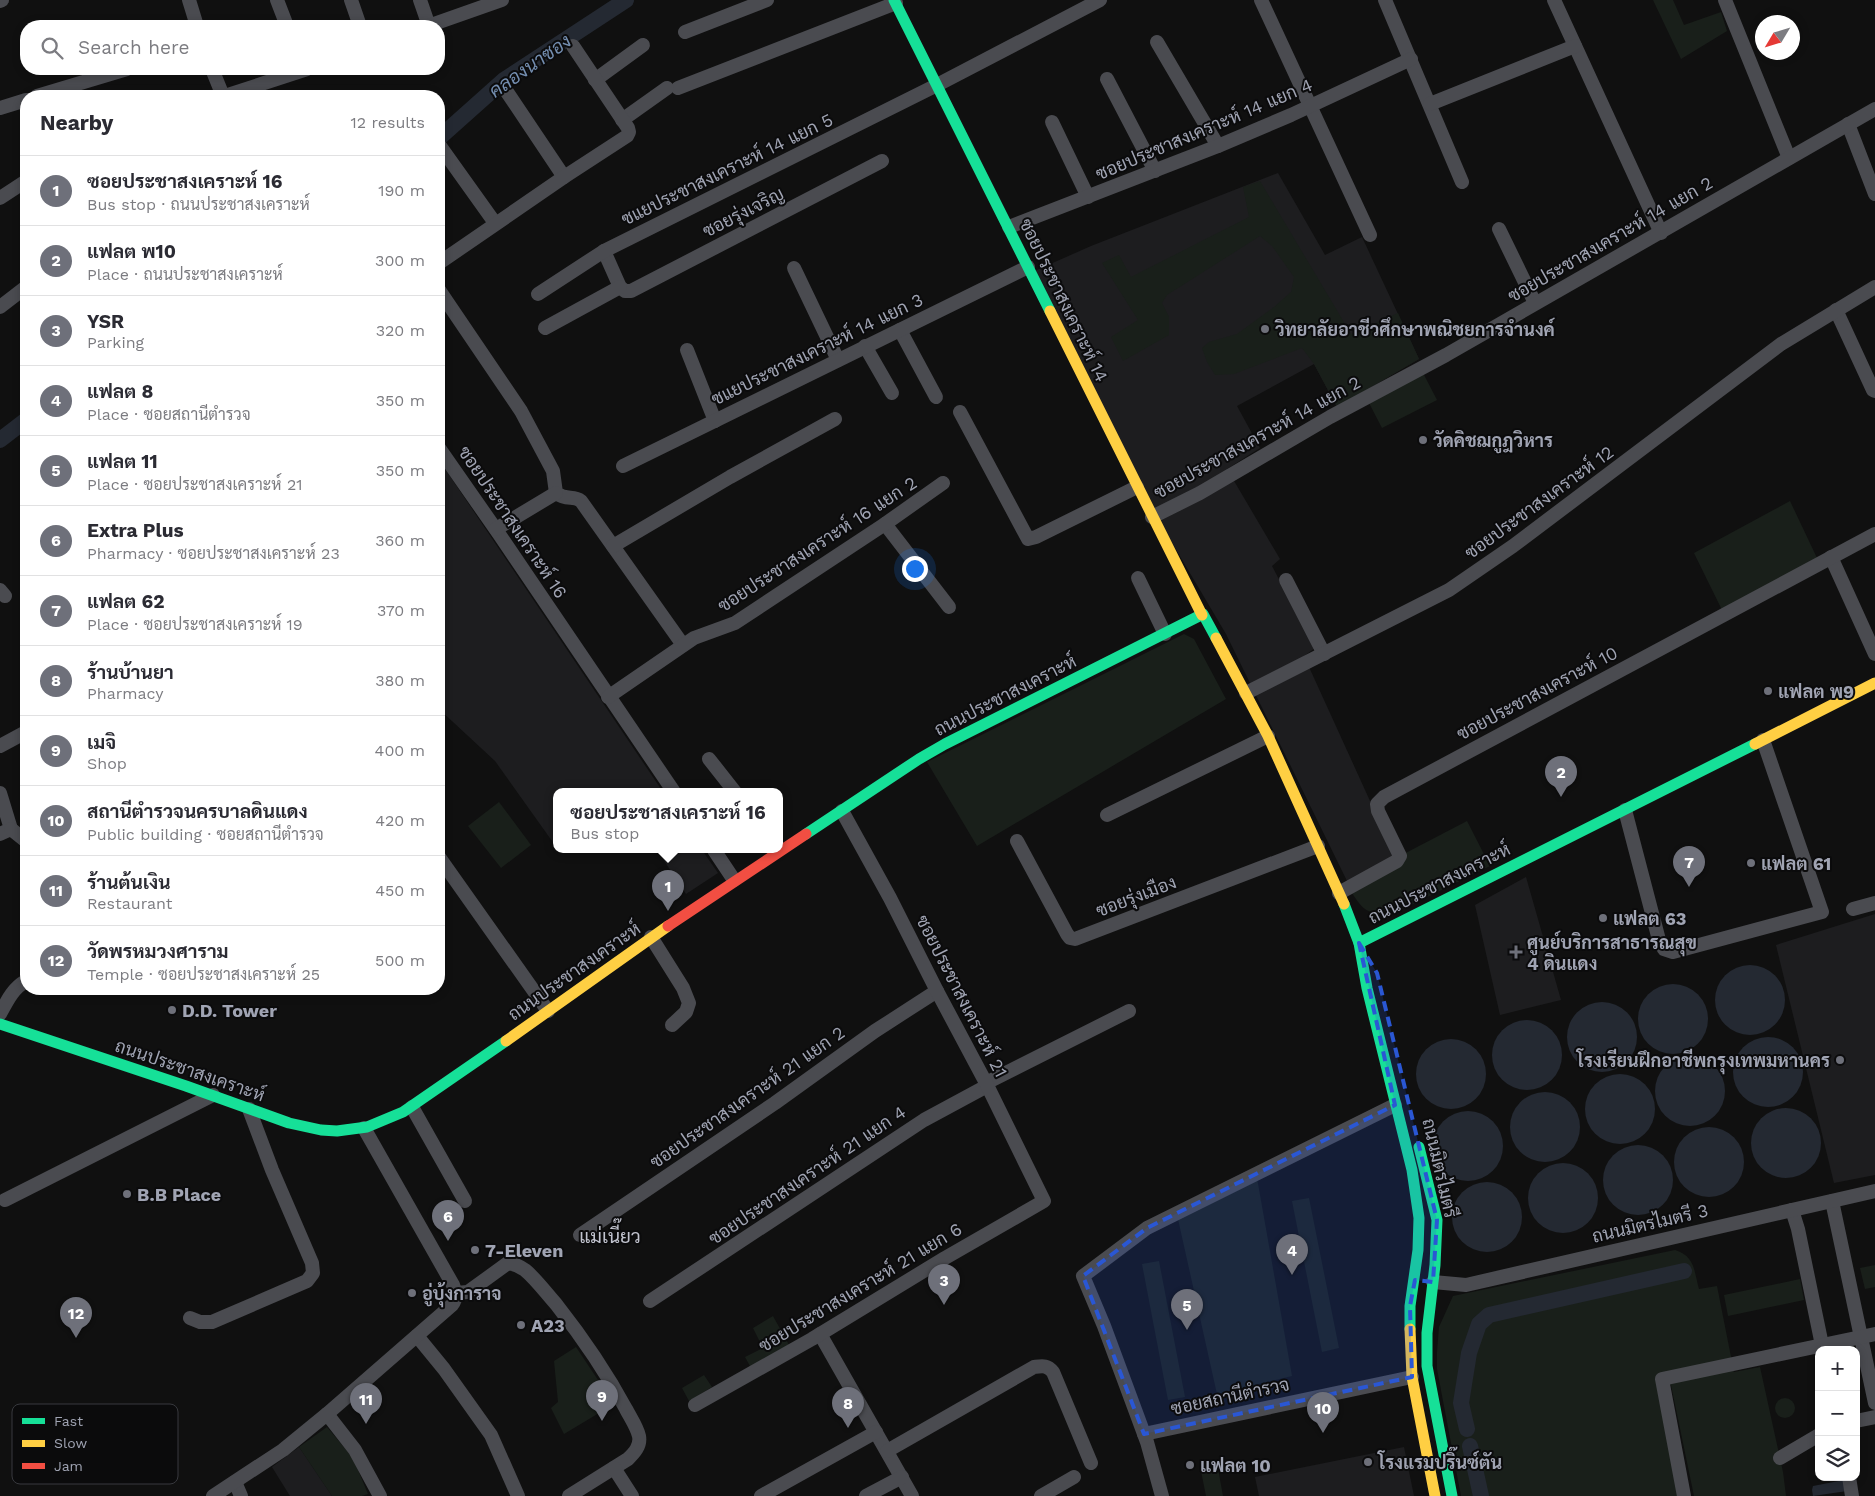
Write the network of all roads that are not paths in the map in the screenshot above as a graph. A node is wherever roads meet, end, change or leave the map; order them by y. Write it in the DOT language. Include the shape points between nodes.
graph roads {
  1 [pos="190,0"];
  2 [pos="277,0"];
  3 [pos="351,0"];
  4 [pos="420,0"];
  5 [pos="767,0"];
  6 [pos="1100,0"];
  7 [pos="1261,0"];
  8 [pos="1385,0"];
  9 [pos="1554,0"];
  10 [pos="1725,0"];
  11 [pos="499,1"];
  12 [pos="895,2"];
  13 [pos="195,20"];
  14 [pos="285,20"];
  15 [pos="358,20"];
  16 [pos="426,20"];
  17 [pos="445,20"];
  18 [pos="685,32"];
  19 [pos="1157,42"];
  20 [pos="643,45"];
  21 [pos="573,46"];
  22 [pos="1575,46"];
  23 [pos="1411,59"];
  24 [pos="107,75"];
  25 [pos="215,75"];
  26 [pos="286,75"];
  27 [pos="1108,78"];
  28 [pos="595,80"];
  29 [pos="937,85"];
  30 [pos="57,90"];
  31 [pos="221,90"];
  32 [pos="242,90"];
  33 [pos="508,92"];
  34 [pos="20,102"];
  35 [pos="1430,104"];
  36 [pos="1311,105"];
  37 [pos="0,108"];
  38 [pos="1875,109"];
  39 [pos="622,120"];
  40 [pos="1052,122"];
  41 [pos="1848,124"];
  42 [pos="1218,146"];
  43 [pos="445,153"];
  44 [pos="1789,158"];
  45 [pos="882,162"];
  46 [pos="1155,171"];
  47 [pos="564,177"];
  48 [pos="1462,182"];
  49 [pos="20,186"];
  50 [pos="1875,194"];
  51 [pos="1088,197"];
  52 [pos="0,198"];
  53 [pos="495,223"];
  54 [pos="1009,227"];
  55 [pos="1499,229"];
  56 [pos="1661,233"];
  57 [pos="1370,235"];
  58 [pos="604,251"];
  59 [pos="445,259"];
  60 [pos="1028,267"];
  61 [pos="794,268"];
  62 [pos="620,287"];
  63 [pos="1875,287"];
  64 [pos="20,292"];
  65 [pos="538,294"];
  66 [pos="445,299"];
  67 [pos="1535,303"];
  68 [pos="0,307"];
  69 [pos="1836,310"];
  70 [pos="545,328"];
  71 [pos="900,330"];
  72 [pos="865,346"];
  73 [pos="687,350"];
  74 [pos="838,360"];
  75 [pos="1875,391"];
  76 [pos="892,393"];
  77 [pos="936,397"];
  78 [pos="960,412"];
  79 [pos="836,419"];
  80 [pos="715,420"];
  81 [pos="445,457"];
  82 [pos="623,466"];
  83 [pos="943,483"];
  84 [pos="1137,487"];
  85 [pos="556,493"];
  86 [pos="1152,517"];
  87 [pos="885,524"];
  88 [pos="496,529"];
  89 [pos="1875,534"];
  90 [pos="612,546"];
  91 [pos="1831,557"];
  92 [pos="1138,578"];
  93 [pos="1286,580"];
  94 [pos="949,607"];
  95 [pos="1202,615"];
  96 [pos="1875,622"];
  97 [pos="1862,630"];
  98 [pos="1165,634"];
  99 [pos="683,645"];
  100 [pos="1324,654"];
  101 [pos="1875,654"];
  102 [pos="1875,683"];
  103 [pos="1246,692"];
  104 [pos="608,697"];
  105 [pos="20,735"];
  106 [pos="1268,736"];
  107 [pos="1763,740"];
  108 [pos="0,746"];
  109 [pos="709,759"];
  110 [pos="671,788"];
  111 [pos="732,788"];
  112 [pos="0,793"];
  113 [pos="1625,810"];
  114 [pos="842,811"];
  115 [pos="1107,815"];
  116 [pos="6,832"];
  117 [pos="20,838"];
  118 [pos="1017,841"];
  119 [pos="1318,846"];
  120 [pos="783,847"];
  121 [pos="716,853"];
  122 [pos="774,853"];
  123 [pos="445,865"];
  124 [pos="734,880"];
  125 [pos="1339,893"];
  126 [pos="1875,902"];
  127 [pos="1853,909"];
  128 [pos="650,937"];
  129 [pos="1359,943"];
  130 [pos="1378,973"];
  131 [pos="20,985"];
  132 [pos="937,991"];
  133 [pos="548,1011"];
  134 [pos="1129,1011"];
  135 [pos="0,1014"];
  136 [pos="0,1024"];
  137 [pos="672,1025"];
  138 [pos="987,1084"];
  139 [pos="213,1095"];
  140 [pos="1401,1103"];
  141 [pos="412,1107"];
  142 [pos="249,1109"];
  143 [pos="364,1128"];
  144 [pos="1417,1138"];
  145 [pos="1875,1191"];
  146 [pos="5,1200"];
  147 [pos="465,1201"];
  148 [pos="1044,1201"];
  149 [pos="1832,1201"];
  150 [pos="1792,1210"];
  151 [pos="580,1235"];
  152 [pos="1415,1280"];
  153 [pos="1433,1282"];
  154 [pos="456,1294"];
  155 [pos="650,1301"];
  156 [pos="190,1318"];
  157 [pos="820,1334"];
  158 [pos="1868,1335"];
  159 [pos="417,1336"];
  160 [pos="1822,1346"];
  161 [pos="1826,1346"];
  162 [pos="1815,1348"];
  163 [pos="1412,1376"];
  164 [pos="1875,1403"];
  165 [pos="695,1405"];
  166 [pos="327,1414"];
  167 [pos="1875,1417"];
  168 [pos="1860,1420"];
  169 [pos="876,1432"];
  170 [pos="1144,1434"];
  171 [pos="1817,1436"];
  172 [pos="887,1451"];
  173 [pos="1780,1458"];
  174 [pos="1090,1463"];
  175 [pos="614,1468"];
  176 [pos="902,1477"];
  177 [pos="1074,1477"];
  178 [pos="1850,1481"];
  179 [pos="235,1482"];
  180 [pos="213,1496"];
  181 [pos="241,1496"];
  182 [pos="380,1496"];
  183 [pos="518,1496"];
  184 [pos="569,1496"];
  185 [pos="632,1496"];
  186 [pos="761,1496"];
  187 [pos="866,1496"];
  188 [pos="912,1496"];
  189 [pos="1041,1496"];
  190 [pos="1162,1496"];
  191 [pos="1435,1496"];
  192 [pos="1452,1496"];
  193 [pos="1684,1496"];
  194 [pos="1852,1496"];
  1 -- 13 [label="street"];
  2 -- 14 [label="street"];
  3 -- 15 [label="street"];
  4 -- 16 [label="street"];
  5 -- 18 [label="street"];
  6 -- 29 [label="street, ซแยประชาสงเคราะห์ 14 แยก 5"];
  7 -- 36 [label="street"];
  8 -- 23 [label="street"];
  9 -- 22 [label="street"];
  10 -- 44 [label="street"];
  11 -- 17 [label="street"];
  12 -- 29 [label="main road, ซอยประชาสงเคราะห์ 14"];
  12 -- 39 [label="street" via="673,88"];
  19 -- 42 [label="street"];
  20 -- 28 [label="street"];
  21 -- 28 [label="street"];
  22 -- 35 [label="street"];
  22 -- 56 [label="street"];
  23 -- 35 [label="street"];
  23 -- 36 [label="street, ซอยประชาสงเคราะห์ 14 แยก 4"];
  24 -- 30 [label="street"];
  25 -- 31 [label="street"];
  26 -- 32 [label="street"];
  27 -- 46 [label="street"];
  28 -- 39 [label="street"];
  29 -- 54 [label="main road, ซอยประชาสงเคราะห์ 14"];
  29 -- 58 [label="street, ซแยประชาสงเคราะห์ 14 แยก 5"];
  33 -- 47 [label="street"];
  34 -- 37 [label="street"];
  35 -- 48 [label="street"];
  36 -- 42 [label="street, ซอยประชาสงเคราะห์ 14 แยก 4"];
  36 -- 57 [label="street"];
  38 -- 41 [label="street, ซอยประชาสงเคราะห์ 14 แยก 2"];
  39 -- 47 [label="street" via="629,132 627,136"];
  40 -- 51 [label="street"];
  41 -- 44 [label="street, ซอยประชาสงเคราะห์ 14 แยก 2"];
  41 -- 50 [label="street"];
  42 -- 46 [label="street, ซอยประชาสงเคราะห์ 14 แยก 4"];
  43 -- 53 [label="street"];
  44 -- 56 [label="street, ซอยประชาสงเคราะห์ 14 แยก 2"];
  45 -- 62 [label="street, ซอยรุ่งเจริญ" via="631,291"];
  46 -- 51 [label="street, ซอยประชาสงเคราะห์ 14 แยก 4"];
  47 -- 53 [label="street"];
  49 -- 52 [label="street"];
  51 -- 54 [label="street, ซอยประชาสงเคราะห์ 14 แยก 4"];
  53 -- 59 [label="street"];
  54 -- 60 [label="main road, ซอยประชาสงเคราะห์ 14"];
  55 -- 67 [label="street"];
  56 -- 67 [label="street, ซอยประชาสงเคราะห์ 14 แยก 2"];
  58 -- 62 [label="street"];
  58 -- 65 [label="street, ซแยประชาสงเคราะห์ 14 แยก 5"];
  60 -- 71 [label="street, ซแยประชาสงเคราะห์ 14 แยก 3"];
  60 -- 84 [label="main road, ซอยประชาสงเคราะห์ 14"];
  61 -- 74 [label="street"];
  62 -- 70 [label="street, ซอยรุ่งเจริญ"];
  63 -- 69 [label="street, ซอยประชาสงเคราะห์ 12"];
  64 -- 68 [label="street"];
  66 -- 85 [label="street" via="521,411 553,471"];
  67 -- 86 [label="street, ซอยประชาสงเคราะห์ 14 แยก 2"];
  69 -- 75 [label="street"];
  69 -- 100 [label="street, ซอยประชาสงเคราะห์ 12" via="1781,344 1513,546 1449,590"];
  71 -- 72 [label="street, ซแยประชาสงเคราะห์ 14 แยก 3"];
  71 -- 77 [label="street"];
  72 -- 74 [label="street, ซแยประชาสงเคราะห์ 14 แยก 3"];
  72 -- 76 [label="street"];
  73 -- 80 [label="street"];
  74 -- 80 [label="street, ซแยประชาสงเคราะห์ 14 แยก 3"];
  78 -- 84 [label="street" via="1028,539"];
  79 -- 90 [label="street"];
  80 -- 82 [label="street, ซแยประชาสงเคราะห์ 14 แยก 3"];
  81 -- 88 [label="street, ซอยประชาสงเคราะห์ 16"];
  83 -- 87 [label="street, ซอยประชาสงเคราะห์ 16 แยก 2"];
  84 -- 86 [label="main road, ซอยประชาสงเคราะห์ 14"];
  85 -- 88 [label="street"];
  85 -- 90 [label="street" via="565,499 581,501"];
  86 -- 95 [label="main road, ซอยประชาสงเคราะห์ 14"];
  87 -- 94 [label="street"];
  87 -- 99 [label="street, ซอยประชาสงเคราะห์ 16 แยก 2" via="735,623"];
  88 -- 104 [label="street, ซอยประชาสงเคราะห์ 16"];
  89 -- 91 [label="street, ซอยประชาสงเคราะห์ 10"];
  90 -- 99 [label="street"];
  91 -- 97 [label="street"];
  91 -- 125 [label="street, ซอยประชาสงเคราะห์ 10" via="1384,797 1377,804 1378,811 1400,856 1397,861"];
  92 -- 98 [label="street"];
  93 -- 100 [label="street"];
  95 -- 98 [label="main road, ถนนประชาสงเคราะห์"];
  95 -- 103 [label="main road, ถนนประชาสงเคราะห์"];
  96 -- 97 [label="street"];
  97 -- 101 [label="street"];
  98 -- 114 [label="main road, ถนนประชาสงเคราะห์" via="945,744"];
  99 -- 104 [label="street, ซอยประชาสงเคราะห์ 16 แยก 2"];
  100 -- 103 [label="street, ซอยประชาสงเคราะห์ 12"];
  102 -- 107 [label="main road, ถนนประชาสงเคราะห์"];
  103 -- 106 [label="main road, ถนนประชาสงเคราะห์"];
  104 -- 110 [label="street, ซอยประชาสงเคราะห์ 16"];
  105 -- 108 [label="street"];
  106 -- 115 [label="street"];
  106 -- 119 [label="main road, ถนนประชาสงเคราะห์"];
  107 -- 113 [label="main road, ถนนประชาสงเคราะห์"];
  107 -- 113 [label="street" via="1822,912 1673,952 1664,949"];
  109 -- 111 [label="street"];
  112 -- 116 [label="street"];
  113 -- 129 [label="main road, ถนนประชาสงเคราะห์"];
  114 -- 120 [label="main road, ถนนประชาสงเคราะห์"];
  114 -- 132 [label="street, ซอยประชาสงเคราะห์ 21"];
  116 -- 117 [label="street"];
  118 -- 119 [label="street, ซอยรุ่งเมือง" via="1067,934 1075,939"];
  119 -- 125 [label="main road, ถนนประชาสงเคราะห์"];
  121 -- 124 [label="street"];
  122 -- 124 [label="main road, ถนนประชาสงเคราะห์"];
  123 -- 133 [label="street"];
  124 -- 128 [label="main road, ถนนประชาสงเคราะห์"];
  125 -- 129 [label="main road, ถนนประชาสงเคราะห์"];
  126 -- 127 [label="street"];
  128 -- 133 [label="main road, ถนนประชาสงเคราะห์"];
  128 -- 137 [label="street" via="689,1003 686,1012"];
  129 -- 130 [label="main road"];
  129 -- 140 [label="main road" via="1367,988"];
  131 -- 135 [label="street" via="10,995"];
  132 -- 138 [label="street, ซอยประชาสงเคราะห์ 21"];
  132 -- 151 [label="street, ซอยประชาสงเคราะห์ 21 แยก 2"];
  133 -- 141 [label="main road, ถนนประชาสงเคราะห์"];
  134 -- 138 [label="street, ซอยประชาสงเคราะห์ 21 แยก 4"];
  136 -- 139 [label="main road, ถนนประชาสงเคราะห์"];
  138 -- 148 [label="street, ซอยประชาสงเคราะห์ 21"];
  138 -- 155 [label="street, ซอยประชาสงเคราะห์ 21 แยก 4" via="924,1120"];
  139 -- 142 [label="main road, ถนนประชาสงเคราะห์"];
  139 -- 146 [label="street"];
  140 -- 152 [label="main road" via="1419,1218"];
  140 -- 170 [label="street" via="1147,1228 1083,1276"];
  141 -- 143 [label="main road, ถนนประชาสงเคราะห์"];
  141 -- 147 [label="street"];
  142 -- 143 [label="main road, ถนนประชาสงเคราะห์" via="314,1129"];
  142 -- 156 [label="street" via="312,1263 313,1273 307,1281 212,1322"];
  143 -- 154 [label="street"];
  144 -- 153 [label="main road, ถนนมิตรไมตรี" via="1436,1220"];
  145 -- 149 [label="street, ถนนมิตรไมตรี 3"];
  148 -- 157 [label="street, ซอยประชาสงเคราะห์ 21 แยก 6"];
  149 -- 150 [label="street, ถนนมิตรไมตรี 3"];
  149 -- 158 [label="street"];
  150 -- 153 [label="street, ถนนมิตรไมตรี 3" via="1466,1285"];
  150 -- 160 [label="street"];
  152 -- 153 [label="main road"];
  152 -- 163 [label="main road" via="1409,1333"];
  153 -- 192 [label="main road, ถนนมิตรไมตรี" via="1427,1366"];
  154 -- 159 [label="street" via="452,1305"];
  154 -- 175 [label="street" via="468,1292 500,1268 511,1264 525,1270 548,1295 605,1372 636,1427 639,1445 636,1451"];
  157 -- 165 [label="street, ซอยประชาสงเคราะห์ 21 แยก 6"];
  157 -- 169 [label="street"];
  158 -- 161 [label="street"];
  158 -- 164 [label="street"];
  159 -- 166 [label="street"];
  159 -- 183 [label="street" via="491,1435"];
  162 -- 193 [label="street" via="1662,1378"];
  163 -- 170 [label="street, ซอยสถานีตำรวจ"];
  163 -- 191 [label="main road"];
  166 -- 179 [label="street" via="283,1450"];
  166 -- 182 [label="street" via="355,1450"];
  167 -- 168 [label="street"];
  169 -- 172 [label="street"];
  169 -- 186 [label="street"];
  170 -- 190 [label="street"];
  171 -- 173 [label="street"];
  172 -- 174 [label="street" via="1034,1367 1043,1366 1053,1372"];
  172 -- 176 [label="street"];
  175 -- 184 [label="street"];
  175 -- 185 [label="street"];
  176 -- 187 [label="street"];
  176 -- 188 [label="street"];
  177 -- 189 [label="street"];
  178 -- 194 [label="street"];
  179 -- 180 [label="street"];
  179 -- 181 [label="street"];
}
